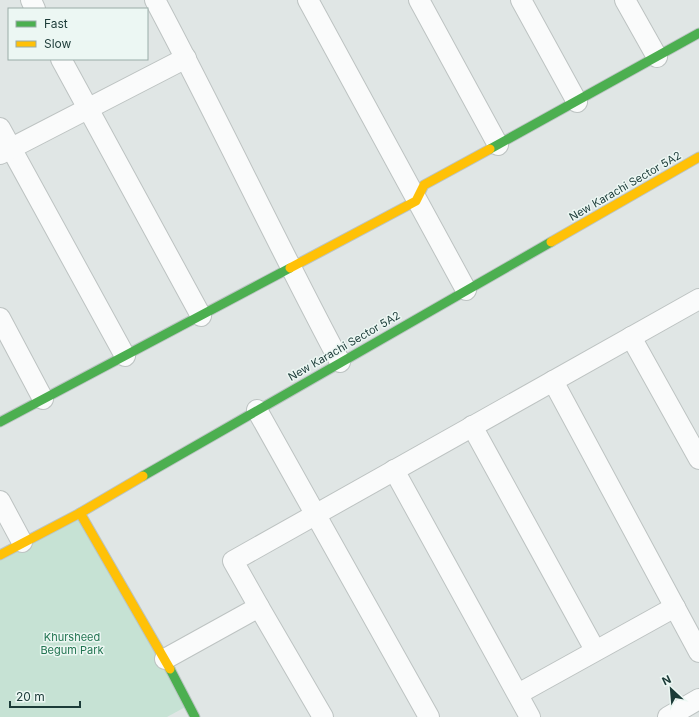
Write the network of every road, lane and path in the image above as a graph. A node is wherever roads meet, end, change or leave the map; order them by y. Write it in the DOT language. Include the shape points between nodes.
graph roads {
  1 [pos="155,0"];
  2 [pos="308,0"];
  3 [pos="420,0"];
  4 [pos="521,0"];
  5 [pos="626,0"];
  6 [pos="699,33"];
  7 [pos="657,57"];
  8 [pos="186,58"];
  9 [pos="62,60"];
  10 [pos="577,102"];
  11 [pos="87,109"];
  12 [pos="0,128"];
  13 [pos="498,145"];
  14 [pos="5,151"];
  15 [pos="699,157"];
  16 [pos="416,201"];
  17 [pos="290,268"];
  18 [pos="466,290"];
  19 [pos="699,299"];
  20 [pos="201,316"];
  21 [pos="0,318"];
  22 [pos="631,337"];
  23 [pos="125,356"];
  24 [pos="340,362"];
  25 [pos="553,381"];
  26 [pos="43,399"];
  27 [pos="257,410"];
  28 [pos="0,422"];
  29 [pos="472,426"];
  30 [pos="699,459"];
  31 [pos="394,470"];
  32 [pos="0,501"];
  33 [pos="80,513"];
  34 [pos="316,514"];
  35 [pos="22,542"];
  36 [pos="0,554"];
  37 [pos="260,607"];
  38 [pos="674,607"];
  39 [pos="595,650"];
  40 [pos="699,652"];
  41 [pos="165,659"];
  42 [pos="518,694"];
  43 [pos="699,699"];
  44 [pos="195,717"];
  45 [pos="323,717"];
  46 [pos="429,717"];
  47 [pos="530,717"];
  48 [pos="668,717"];
  1 -- 8 [label="street"];
  2 -- 16 [label="street"];
  3 -- 13 [label="street"];
  4 -- 10 [label="street"];
  5 -- 7 [label="street"];
  6 -- 7 [label="street"];
  7 -- 10 [label="street"];
  8 -- 11 [label="street"];
  8 -- 17 [label="street"];
  9 -- 11 [label="street"];
  10 -- 13 [label="street"];
  11 -- 14 [label="street"];
  11 -- 20 [label="street"];
  12 -- 14 [label="street"];
  13 -- 16 [label="street" via="424,185"];
  14 -- 23 [label="street"];
  15 -- 18 [label="street, New Karachi Sector 5A2"];
  16 -- 17 [label="street"];
  16 -- 18 [label="street"];
  17 -- 20 [label="street"];
  17 -- 24 [label="street"];
  18 -- 24 [label="street, New Karachi Sector 5A2"];
  19 -- 22 [label="street"];
  20 -- 23 [label="street"];
  21 -- 26 [label="street"];
  22 -- 25 [label="street"];
  22 -- 30 [label="street"];
  23 -- 26 [label="street"];
  24 -- 27 [label="street, New Karachi Sector 5A2"];
  25 -- 29 [label="street"];
  25 -- 38 [label="street"];
  26 -- 28 [label="street"];
  27 -- 33 [label="street, New Karachi Sector 5A2"];
  27 -- 34 [label="street"];
  29 -- 31 [label="street"];
  29 -- 39 [label="street"];
  31 -- 34 [label="street"];
  31 -- 42 [label="street"];
  32 -- 35 [label="street"];
  33 -- 35 [label="street, New Karachi Sector 5A2"];
  33 -- 41 [label="street"];
  34 -- 37 [label="street" via="233,561"];
  34 -- 46 [label="street"];
  35 -- 36 [label="street, New Karachi Sector 5A2"];
  37 -- 41 [label="street"];
  37 -- 45 [label="street"];
  38 -- 39 [label="street"];
  38 -- 40 [label="street"];
  39 -- 42 [label="street"];
  41 -- 44 [label="street"];
  42 -- 47 [label="street"];
  43 -- 48 [label="street"];
}
